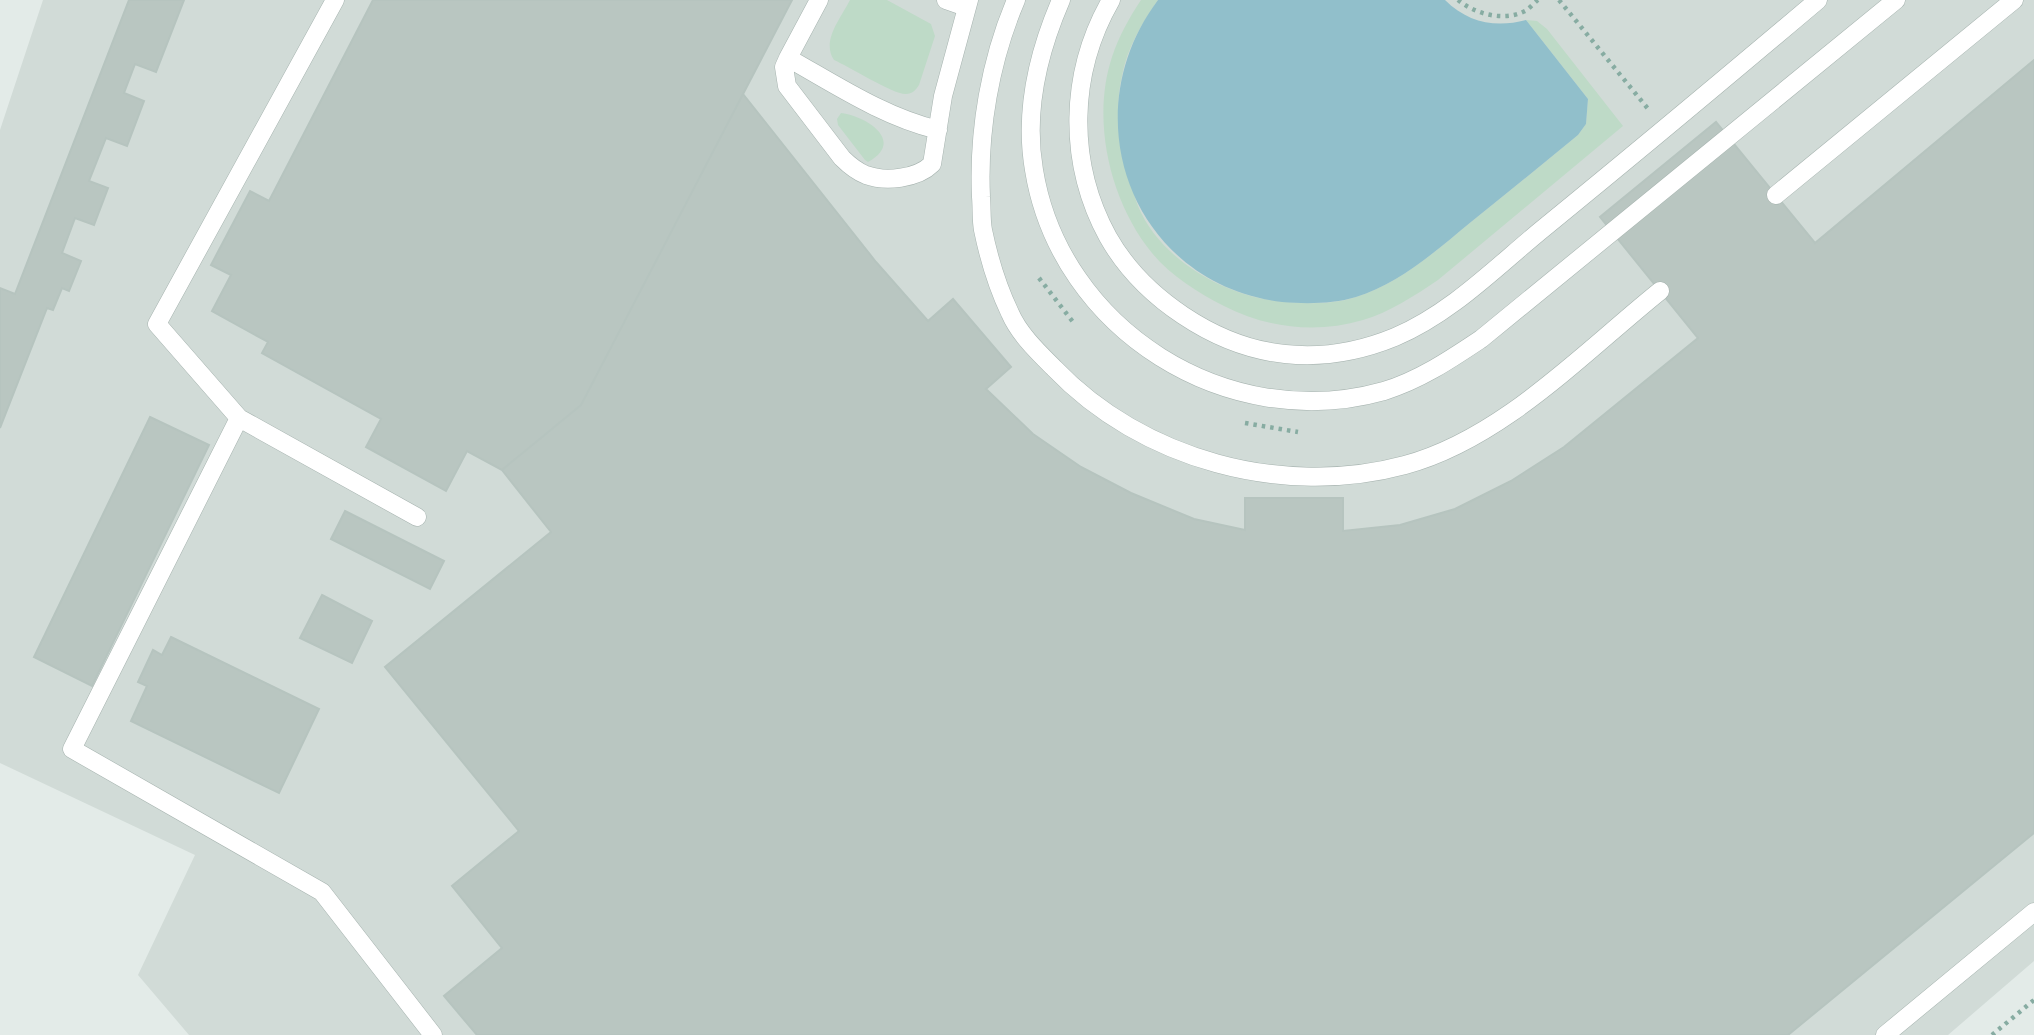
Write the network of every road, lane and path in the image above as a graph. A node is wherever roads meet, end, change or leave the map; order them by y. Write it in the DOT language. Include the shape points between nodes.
graph roads {
  1 [pos="335,0"];
  2 [pos="820,0"];
  3 [pos="946,0"];
  4 [pos="1016,0"];
  5 [pos="1061,0"];
  6 [pos="1111,0"];
  7 [pos="1458,0"];
  8 [pos="1538,0"];
  9 [pos="1559,0"];
  10 [pos="1818,0"];
  11 [pos="1896,0"];
  12 [pos="2014,0"];
  13 [pos="967,3"];
  14 [pos="788,58"];
  15 [pos="937,130"];
  16 [pos="1664,130"];
  17 [pos="1776,195"];
  18 [pos="1039,278"];
  19 [pos="1660,291"];
  20 [pos="1073,322"];
  21 [pos="239,418"];
  22 [pos="1245,424"];
  23 [pos="1298,432"];
  24 [pos="418,517"];
  25 [pos="2034,912"];
  26 [pos="2034,1000"];
  27 [pos="433,1035"];
  28 [pos="1885,1035"];
  29 [pos="1992,1035"];
  1 -- 21 [label="lane" via="157,324"];
  2 -- 14 [label="lane"];
  3 -- 13 [label="lane"];
  4 -- 19 [label="lane" via="996,61 983,143 983,229 992,271 1011,316 1035,349 1070,386 1143,435 1184,453 1269,474 1364,474 1407,464 1489,428"];
  5 -- 11 [label="lane" via="1037,70 1031,140 1044,211 1076,275 1122,330 1179,368 1245,393 1314,401 1350,398 1418,378 1481,339"];
  6 -- 16 [label="lane" via="1088,48 1081,80 1081,163 1089,195 1124,261 1153,294 1201,326 1256,348 1322,354 1371,346 1398,336 1454,302"];
  7 -- 8 [label="path" via="1477,12 1496,16 1524,12"];
  9 -- 16 [label="path"];
  10 -- 16 [label="lane"];
  12 -- 17 [label="lane"];
  13 -- 15 [label="lane"];
  14 -- 15 [label="lane" via="894,116"];
  14 -- 15 [label="lane" via="784,76 792,95 852,168 874,177 926,171 934,157"];
  18 -- 20 [label="path"];
  21 -- 24 [label="lane"];
  21 -- 27 [label="lane" via="72,749 322,892"];
  22 -- 23 [label="path"];
  25 -- 28 [label="lane"];
  26 -- 29 [label="path"];
}
